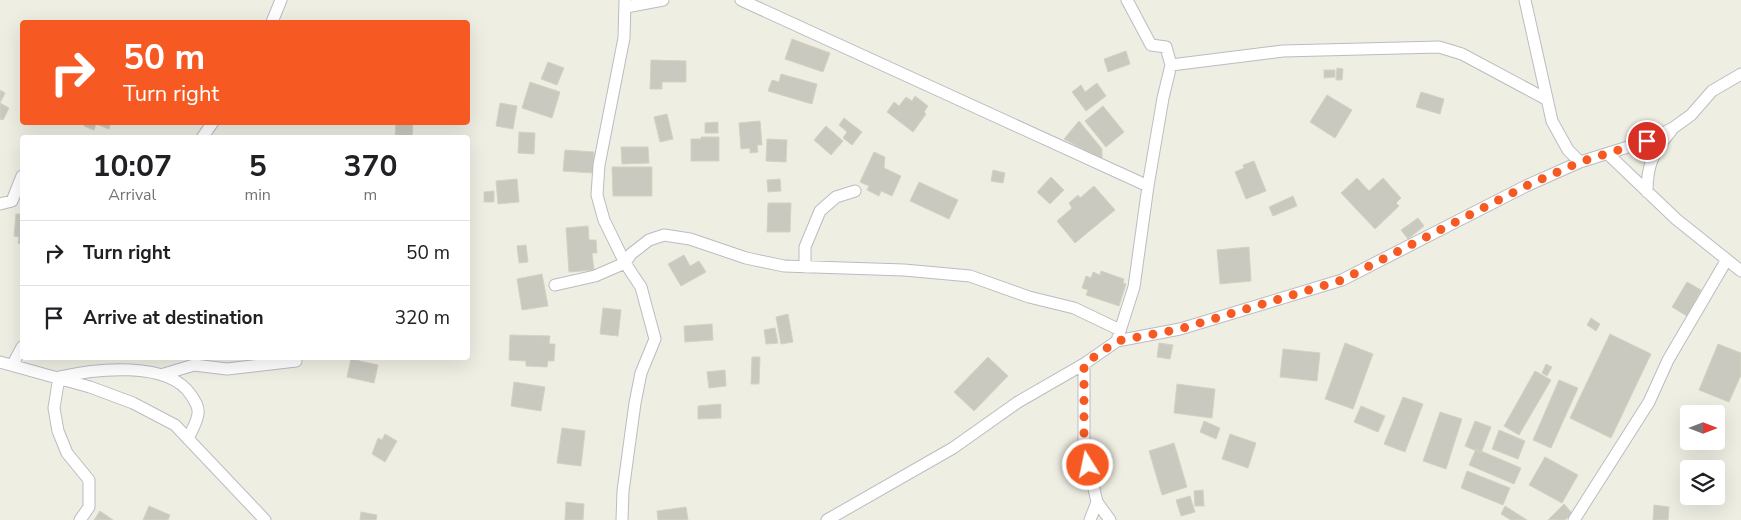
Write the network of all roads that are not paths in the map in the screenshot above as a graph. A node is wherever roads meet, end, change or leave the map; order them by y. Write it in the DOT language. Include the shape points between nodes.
graph roads {
  1 [pos="281,0"];
  2 [pos="663,0"];
  3 [pos="741,0"];
  4 [pos="1127,0"];
  5 [pos="1526,0"];
  6 [pos="626,3"];
  7 [pos="273,20"];
  8 [pos="1172,65"];
  9 [pos="1741,74"];
  10 [pos="1546,99"];
  11 [pos="1674,128"];
  12 [pos="1609,155"];
  13 [pos="1580,162"];
  14 [pos="20,181"];
  15 [pos="1148,186"];
  16 [pos="855,191"];
  17 [pos="1648,192"];
  18 [pos="0,204"];
  19 [pos="1726,261"];
  20 [pos="625,262"];
  21 [pos="805,266"];
  22 [pos="1741,271"];
  23 [pos="555,285"];
  24 [pos="1119,335"];
  25 [pos="20,351"];
  26 [pos="296,361"];
  27 [pos="0,362"];
  28 [pos="13,364"];
  29 [pos="1084,364"];
  30 [pos="164,374"];
  31 [pos="59,377"];
  32 [pos="188,439"];
  33 [pos="1097,502"];
  34 [pos="80,520"];
  35 [pos="265,520"];
  36 [pos="622,520"];
  37 [pos="827,520"];
  38 [pos="1090,520"];
  39 [pos="1110,520"];
  40 [pos="1574,520"];
  1 -- 7 [label="street"];
  2 -- 6 [label="street"];
  3 -- 15 [label="street"];
  4 -- 8 [label="street" via="1151,45 1166,46"];
  5 -- 10 [label="street"];
  6 -- 20 [label="street" via="624,38 601,155 597,195 604,220"];
  8 -- 10 [label="street" via="1284,50 1439,47 1462,54"];
  8 -- 15 [label="street"];
  9 -- 11 [label="street" via="1712,91 1691,115"];
  10 -- 13 [label="street" via="1552,122 1568,150"];
  11 -- 12 [label="street"];
  11 -- 17 [label="street" via="1651,160 1647,173"];
  12 -- 13 [label="street"];
  12 -- 17 [label="street"];
  13 -- 24 [label="street" via="1342,280 1180,329"];
  14 -- 18 [label="street" via="12,201"];
  15 -- 24 [label="street" via="1134,287"];
  16 -- 21 [label="street" via="836,197 820,211 805,247"];
  17 -- 19 [label="street"];
  19 -- 22 [label="street"];
  19 -- 40 [label="street" via="1668,360 1648,402"];
  20 -- 21 [label="street" via="649,240 664,235 705,243 746,258 784,266"];
  20 -- 23 [label="street" via="595,276"];
  20 -- 36 [label="street" via="641,287 655,339 641,373 634,403 622,491"];
  21 -- 24 [label="street" via="970,276 1029,297 1074,308"];
  24 -- 29 [label="street"];
  25 -- 28 [label="street"];
  26 -- 30 [label="street" via="227,369 194,365"];
  27 -- 28 [label="street"];
  28 -- 31 [label="street"];
  29 -- 33 [label="street" via="1084,446"];
  29 -- 37 [label="street" via="1018,402 953,448"];
  30 -- 31 [label="street" via="139,370 94,371"];
  30 -- 32 [label="street" via="188,390 196,403 198,414"];
  31 -- 32 [label="street" via="133,403 175,425"];
  31 -- 34 [label="street" via="54,408 58,431 67,453 89,480 89,507"];
  32 -- 35 [label="street"];
  33 -- 38 [label="street"];
  33 -- 39 [label="street"];
}
